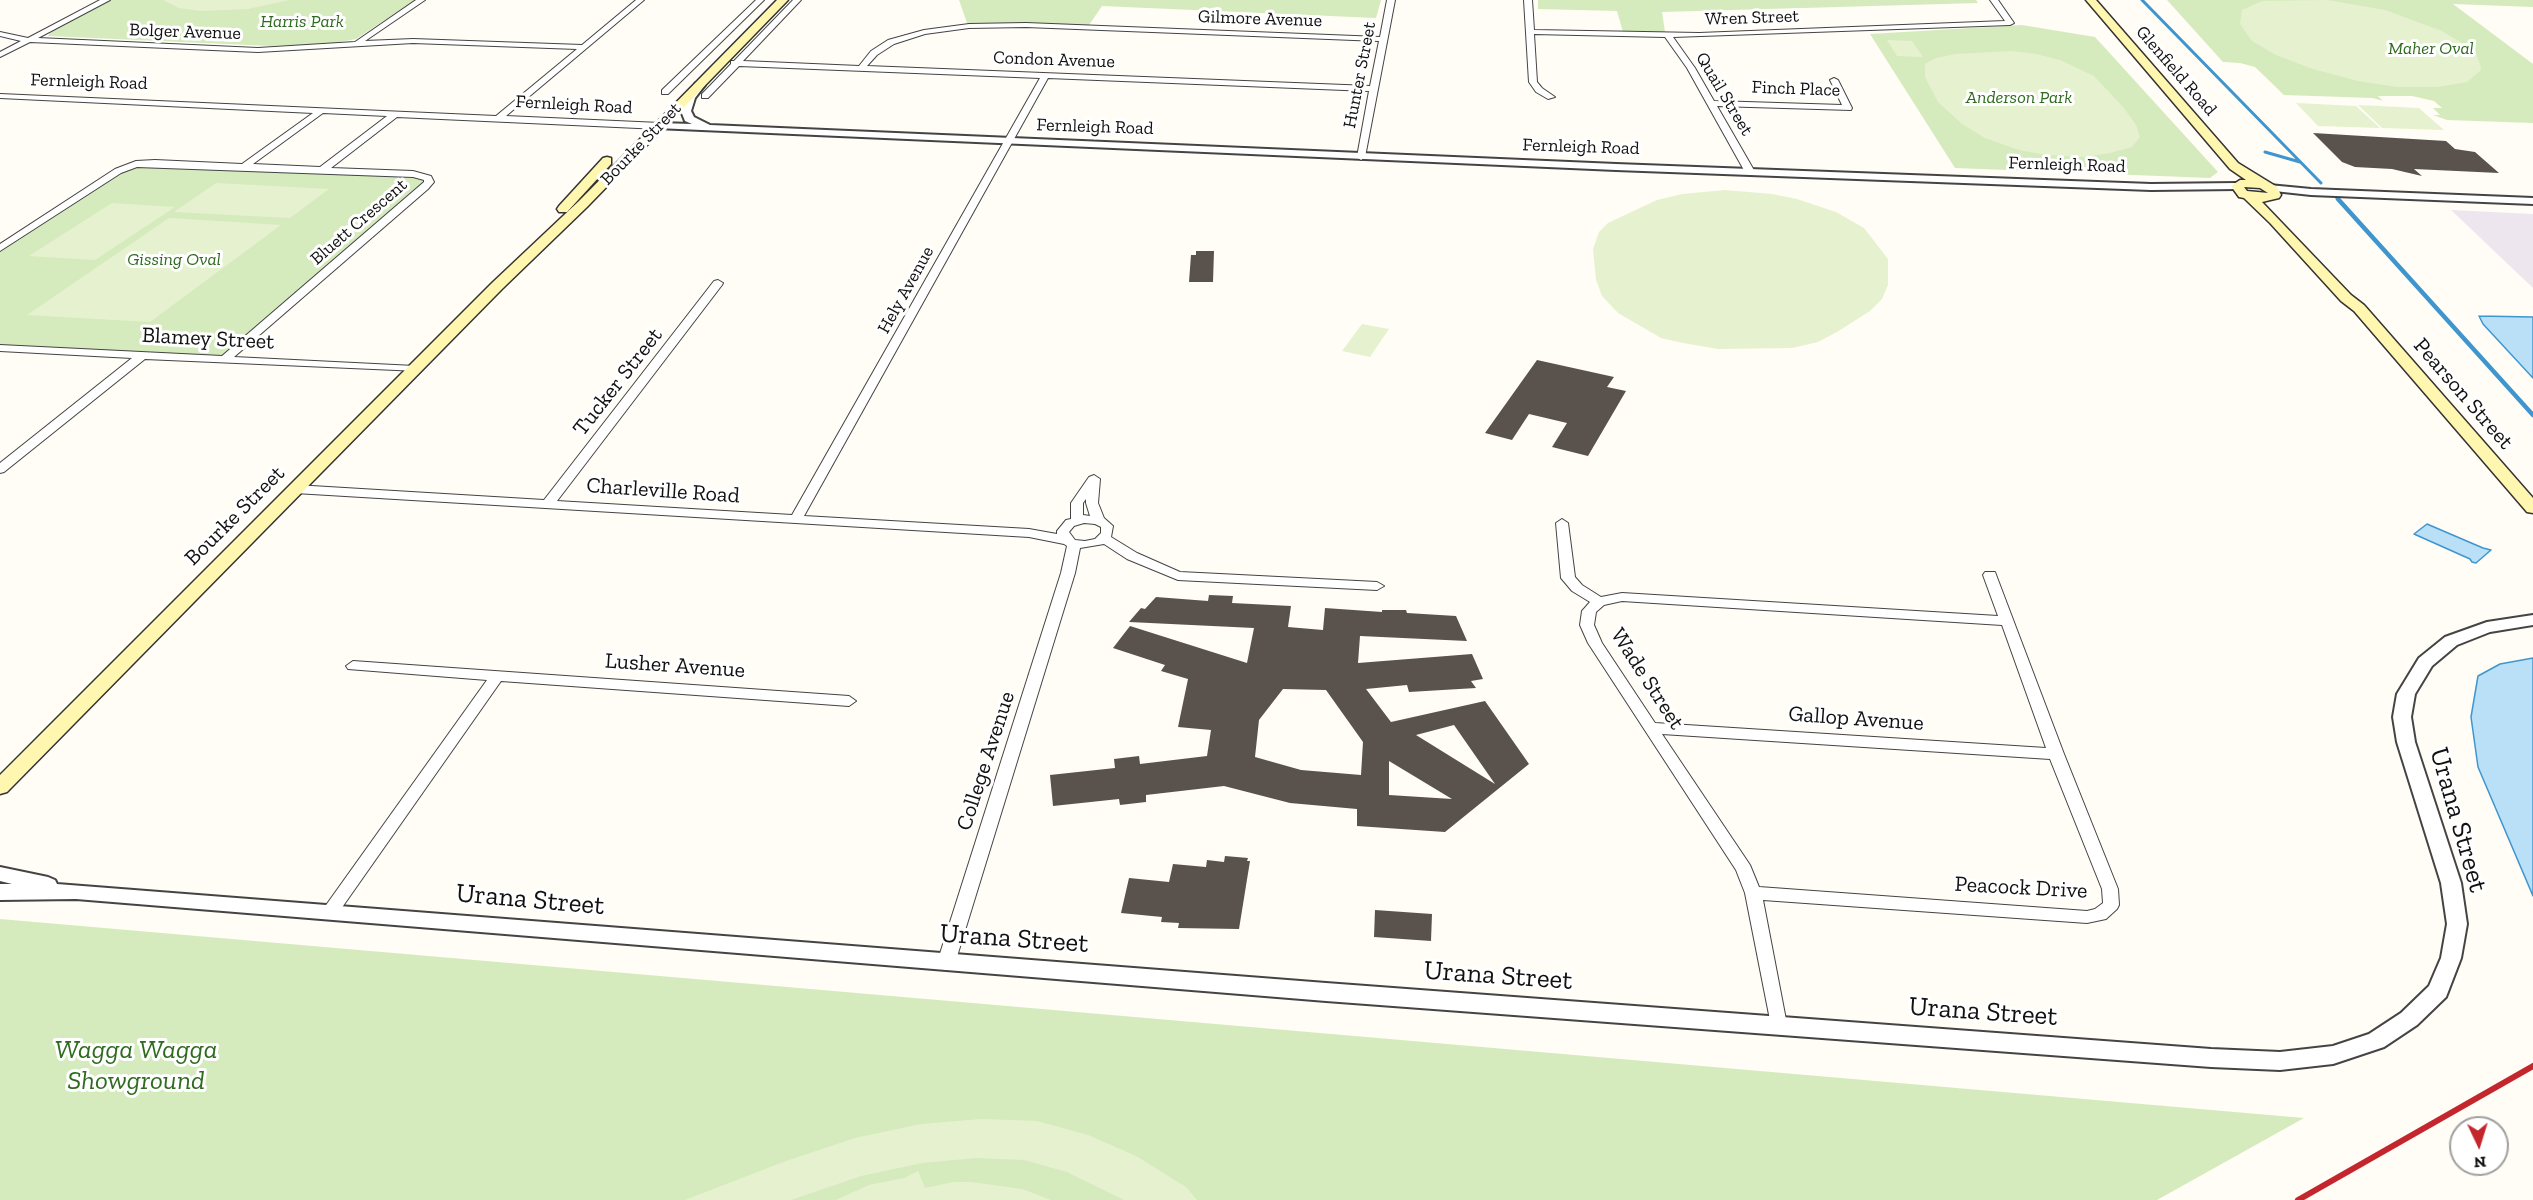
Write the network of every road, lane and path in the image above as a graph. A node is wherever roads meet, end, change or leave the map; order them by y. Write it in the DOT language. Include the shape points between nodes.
graph roads {
  1 [pos="106,0"];
  2 [pos="421,0"];
  3 [pos="640,0"];
  4 [pos="760,0"];
  5 [pos="773,0"];
  6 [pos="783,0"];
  7 [pos="797,0"];
  8 [pos="1391,0"];
  9 [pos="1528,0"];
  10 [pos="1994,0"];
  11 [pos="2091,0"];
  12 [pos="1530,32"];
  13 [pos="0,34"];
  14 [pos="1667,34"];
  15 [pos="1383,39"];
  16 [pos="28,40"];
  17 [pos="358,43"];
  18 [pos="584,47"];
  19 [pos="0,55"];
  20 [pos="701,59"];
  21 [pos="715,59"];
  22 [pos="734,63"];
  23 [pos="860,69"];
  24 [pos="1045,76"];
  25 [pos="705,79"];
  26 [pos="1834,80"];
  27 [pos="1373,89"];
  28 [pos="665,92"];
  29 [pos="0,96"];
  30 [pos="705,96"];
  31 [pos="1551,96"];
  32 [pos="1712,103"];
  33 [pos="320,112"];
  34 [pos="394,115"];
  35 [pos="498,119"];
  36 [pos="644,126"];
  37 [pos="660,126"];
  38 [pos="715,129"];
  39 [pos="1007,141"];
  40 [pos="1361,156"];
  41 [pos="2235,166"];
  42 [pos="244,167"];
  43 [pos="322,170"];
  44 [pos="1750,172"];
  45 [pos="2242,190"];
  46 [pos="2270,191"];
  47 [pos="2533,201"];
  48 [pos="2533,206"];
  49 [pos="0,248"];
  50 [pos="718,283"];
  51 [pos="497,286"];
  52 [pos="2359,309"];
  53 [pos="0,348"];
  54 [pos="143,355"];
  55 [pos="225,359"];
  56 [pos="415,369"];
  57 [pos="0,469"];
  58 [pos="295,489"];
  59 [pos="548,504"];
  60 [pos="2533,508"];
  61 [pos="795,520"];
  62 [pos="1098,520"];
  63 [pos="1562,523"];
  64 [pos="1071,533"];
  65 [pos="1102,538"];
  66 [pos="1068,573"];
  67 [pos="1990,574"];
  68 [pos="1377,586"];
  69 [pos="1599,602"];
  70 [pos="2532,620"];
  71 [pos="2007,621"];
  72 [pos="353,666"];
  73 [pos="497,676"];
  74 [pos="849,701"];
  75 [pos="1653,728"];
  76 [pos="2056,754"];
  77 [pos="2,786"];
  78 [pos="0,874"];
  79 [pos="76,891"];
  80 [pos="0,892"];
  81 [pos="1753,893"];
  82 [pos="330,912"];
  83 [pos="946,963"];
  84 [pos="1778,1025"];
  1 -- 16 [label="street"];
  2 -- 17 [label="street"];
  3 -- 18 [label="street"];
  4 -- 20 [label="street, Bourke Street"];
  5 -- 21 [label="main road, Bourke Street"];
  6 -- 25 [label="main road, Bourke Street"];
  7 -- 22 [label="street, Bourke Street"];
  8 -- 15 [label="street, Hunter Street"];
  9 -- 12 [label="street"];
  10 -- 14 [label="street, Wren Street" via="2010,23"];
  11 -- 41 [label="main road, Glenfield Road"];
  12 -- 14 [label="street, Wren Street"];
  12 -- 31 [label="street" via="1533,82"];
  13 -- 16 [label="street, Bolger Avenue"];
  14 -- 32 [label="street, Quail Street"];
  15 -- 23 [label="street, Gilmore Avenue" via="969,26 891,42"];
  15 -- 27 [label="street, Hunter Street"];
  16 -- 17 [label="street, Bolger Avenue" via="258,50"];
  16 -- 19 [label="street"];
  17 -- 18 [label="street, Bolger Avenue"];
  18 -- 35 [label="street"];
  20 -- 21 [label="street"];
  20 -- 28 [label="street, Bourke Street"];
  21 -- 36 [label="main road, Bourke Street"];
  22 -- 23 [label="street, Condon Avenue"];
  22 -- 30 [label="street, Bourke Street"];
  23 -- 24 [label="street, Condon Avenue"];
  24 -- 27 [label="street, Condon Avenue"];
  24 -- 39 [label="street, Hely Avenue"];
  25 -- 37 [label="main road, Bourke Street"];
  25 -- 38 [label="street" via="690,98 686,111 694,122"];
  26 -- 32 [label="street, Finch Place" via="1848,108"];
  27 -- 40 [label="street, Hunter Street"];
  29 -- 33 [label="street, Fernleigh Road"];
  32 -- 44 [label="street, Quail Street"];
  33 -- 34 [label="street, Fernleigh Road"];
  33 -- 42 [label="street"];
  34 -- 35 [label="street, Fernleigh Road"];
  34 -- 43 [label="street"];
  35 -- 36 [label="street, Fernleigh Road"];
  36 -- 37 [label="street, Fernleigh Road"];
  36 -- 51 [label="main road, Bourke Street" via="579,190"];
  37 -- 38 [label="street, Fernleigh Road"];
  37 -- 51 [label="main road, Bourke Street"];
  38 -- 39 [label="street, Fernleigh Road"];
  39 -- 40 [label="street, Fernleigh Road"];
  39 -- 61 [label="street, Hely Avenue"];
  40 -- 44 [label="street, Fernleigh Road"];
  41 -- 45 [label="main road, Glenfield Road"];
  41 -- 46 [label="main road, Glenfield Road"];
  42 -- 43 [label="street, Bluett Crescent"];
  42 -- 49 [label="street, Bluett Crescent" via="155,163 126,167"];
  43 -- 55 [label="street, Bluett Crescent" via="413,174 428,178 429,182"];
  44 -- 45 [label="street, Fernleigh Road"];
  45 -- 46 [label="main road"];
  45 -- 52 [label="main road, Pearson Street"];
  46 -- 47 [label="street"];
  46 -- 48 [label="street"];
  46 -- 52 [label="main road, Pearson Street" via="2281,213 2354,298"];
  50 -- 59 [label="street, Tucker Street"];
  51 -- 56 [label="main road, Bourke Street"];
  52 -- 60 [label="main road, Pearson Street"];
  53 -- 54 [label="street, Blamey Street"];
  54 -- 55 [label="street, Blamey Street"];
  54 -- 57 [label="street"];
  55 -- 56 [label="street, Blamey Street"];
  56 -- 58 [label="main road, Bourke Street"];
  58 -- 59 [label="street, Charleville Road"];
  58 -- 77 [label="main road, Bourke Street"];
  59 -- 61 [label="street, Charleville Road"];
  61 -- 64 [label="street, Charleville Road"];
  62 -- 64 [label="street"];
  62 -- 64 [label="street, College Avenue" via="1092,502 1094,479 1077,503"];
  62 -- 65 [label="street" via="1103,523"];
  63 -- 69 [label="street" via="1568,578"];
  64 -- 65 [label="street"];
  64 -- 66 [label="street, College Avenue"];
  65 -- 66 [label="street, College Avenue"];
  65 -- 68 [label="street" via="1178,576"];
  66 -- 83 [label="street, College Avenue"];
  67 -- 71 [label="street, Peacock Drive"];
  69 -- 71 [label="street, Wade Street" via="1622,597 1651,598"];
  69 -- 75 [label="street, Wade Street" via="1587,618 1595,643"];
  70 -- 84 [label="street, Urana Street" via="2487,627 2451,641 2425,662 2406,694 2402,717 2406,742 2451,883 2457,924 2451,958 2438,991 2409,1019 2376,1041 2333,1055 2280,1061"];
  71 -- 76 [label="street, Peacock Drive"];
  72 -- 73 [label="street, Lusher Avenue"];
  73 -- 74 [label="street, Lusher Avenue"];
  73 -- 82 [label="street"];
  75 -- 76 [label="street, Gallop Avenue"];
  75 -- 81 [label="street, Wade Street" via="1735,853"];
  76 -- 81 [label="street, Peacock Drive" via="2113,898 2100,914"];
  78 -- 79 [label="street, Urana Street"];
  79 -- 80 [label="street, Urana Street"];
  79 -- 82 [label="street, Urana Street"];
  81 -- 84 [label="street, Wade Street"];
  82 -- 83 [label="street, Urana Street"];
  83 -- 84 [label="street, Urana Street"];
}
